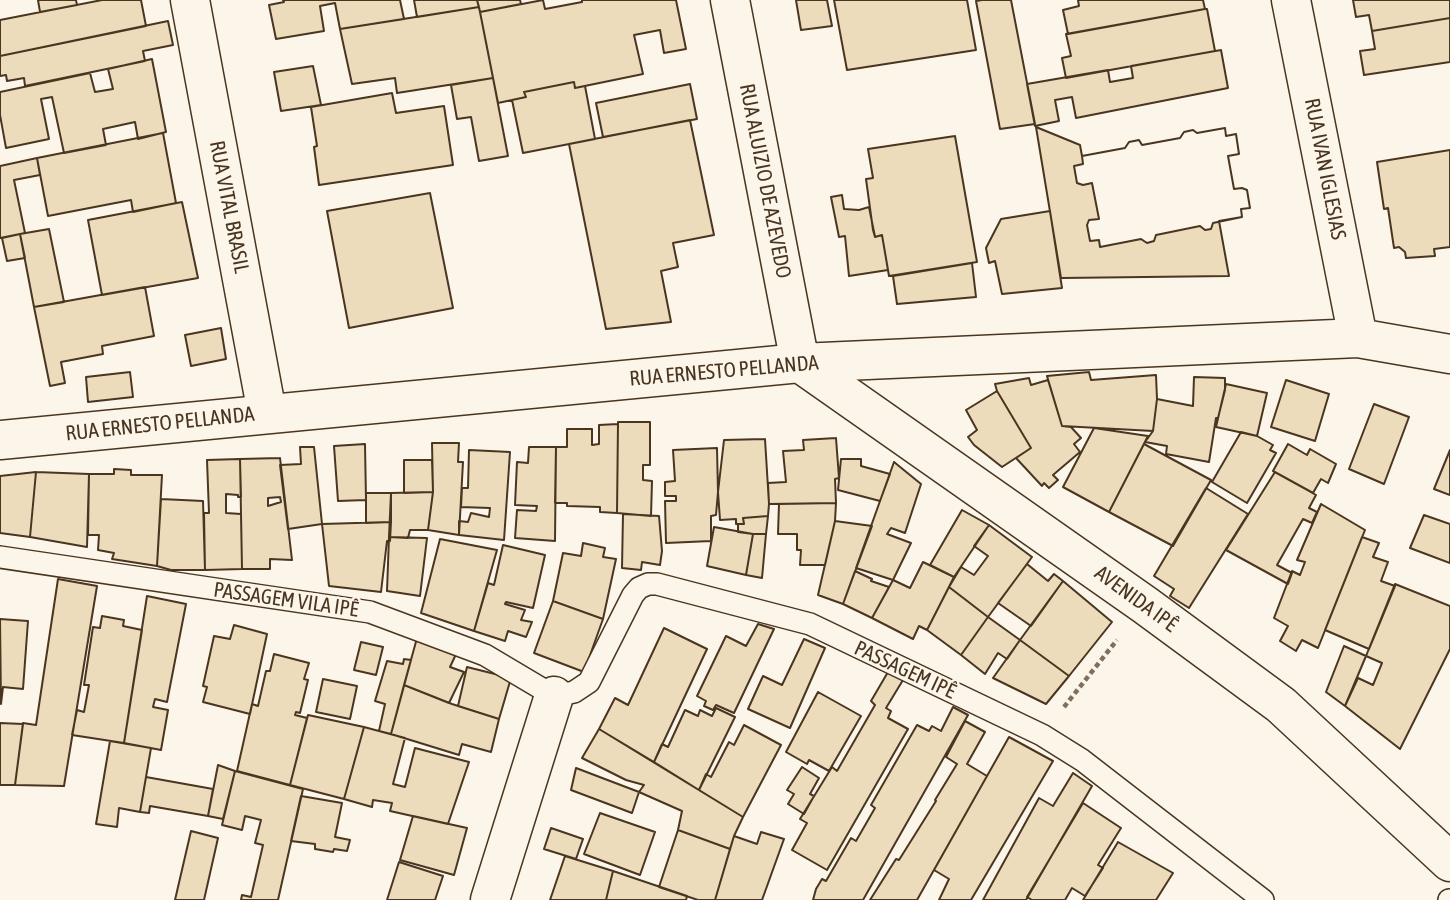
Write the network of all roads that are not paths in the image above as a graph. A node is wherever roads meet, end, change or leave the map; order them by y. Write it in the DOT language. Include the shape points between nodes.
graph roads {
  1 [pos="190,0"];
  2 [pos="730,0"];
  3 [pos="1291,0"];
  4 [pos="1358,338"];
  5 [pos="1450,354"];
  6 [pos="800,363"];
  7 [pos="267,414"];
  8 [pos="0,440"];
  9 [pos="0,557"];
  10 [pos="554,696"];
  11 [pos="1450,862"];
  12 [pos="490,900"];
  13 [pos="1263,900"];
  1 -- 7 [label="street, RUA VITAL BRASIL"];
  2 -- 6 [label="street, RUA ALUIZIO DE AZEVEDO"];
  3 -- 4 [label="street, RUA IVAN IGLESIAS"];
  4 -- 5 [label="street, RUA ERNESTO PELLANDA"];
  4 -- 6 [label="street, RUA ERNESTO PELLANDA"];
  6 -- 7 [label="street, RUA ERNESTO PELLANDA"];
  6 -- 11 [label="street, AVENIDA IPÊ" via="1281,705"];
  7 -- 8 [label="street, RUA ERNESTO PELLANDA"];
  9 -- 10 [label="lane, PASSAGEM VILA IPÊ" via="370,612 485,655"];
  10 -- 12 [label="street"];
  10 -- 13 [label="lane, PASSAGEM IPÊ" via="574,692 589,682 633,595 648,584 810,624 1042,735 1082,760"];
}
